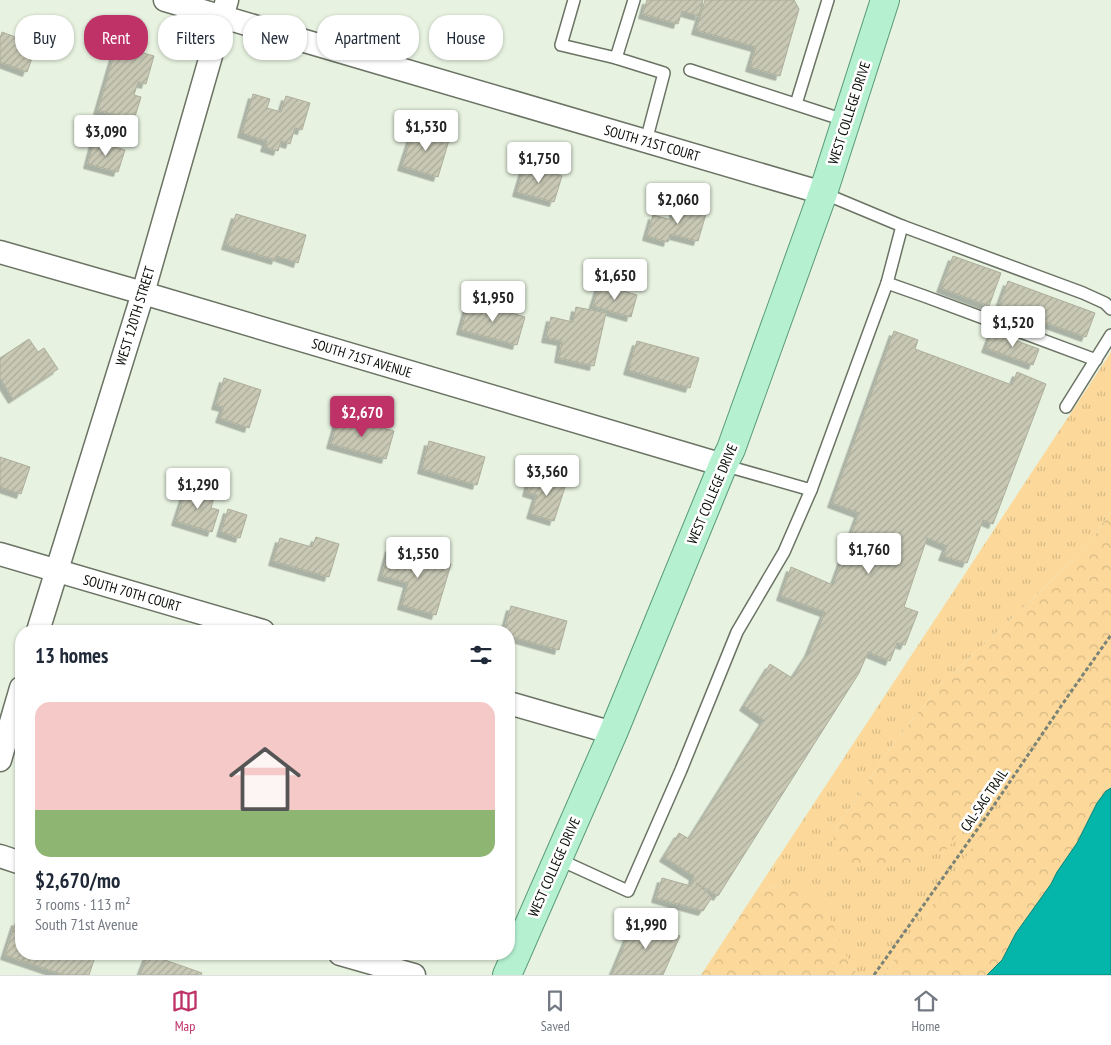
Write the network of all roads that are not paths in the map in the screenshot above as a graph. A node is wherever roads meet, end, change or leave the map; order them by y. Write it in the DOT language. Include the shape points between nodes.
graph roads {
  1 [pos="165,0"];
  2 [pos="574,0"];
  3 [pos="634,0"];
  4 [pos="828,0"];
  5 [pos="882,1"];
  6 [pos="225,8"];
  7 [pos="616,58"];
  8 [pos="690,70"];
  9 [pos="796,104"];
  10 [pos="846,121"];
  11 [pos="646,141"];
  12 [pos="823,193"];
  13 [pos="902,226"];
  14 [pos="0,252"];
  15 [pos="887,283"];
  16 [pos="143,293"];
  17 [pos="1111,309"];
  18 [pos="1111,335"];
  19 [pos="1096,360"];
  20 [pos="1066,407"];
  21 [pos="723,465"];
  22 [pos="811,490"];
  23 [pos="0,554"];
  24 [pos="56,571"];
  25 [pos="40,625"];
  26 [pos="242,625"];
  27 [pos="515,705"];
  28 [pos="15,709"];
  29 [pos="613,733"];
  30 [pos="0,760"];
  31 [pos="0,856"];
  32 [pos="558,859"];
  33 [pos="15,860"];
  34 [pos="515,957"];
  35 [pos="361,960"];
  36 [pos="514,960"];
  37 [pos="414,975"];
  38 [pos="507,975"];
  1 -- 6 [label="street, SOUTH 71ST COURT"];
  2 -- 7 [label="lane" via="561,44"];
  3 -- 7 [label="lane"];
  4 -- 9 [label="lane"];
  5 -- 10 [label="main road, WEST COLLEGE DRIVE"];
  6 -- 11 [label="street, SOUTH 71ST COURT"];
  6 -- 16 [label="street, WEST 120TH STREET"];
  7 -- 11 [label="lane" via="664,73"];
  8 -- 9 [label="lane"];
  9 -- 10 [label="lane"];
  10 -- 12 [label="main road, WEST COLLEGE DRIVE"];
  11 -- 12 [label="street, SOUTH 71ST COURT"];
  12 -- 13 [label="lane"];
  12 -- 21 [label="main road, WEST COLLEGE DRIVE" via="735,440"];
  13 -- 15 [label="lane"];
  13 -- 17 [label="lane" via="1082,293"];
  14 -- 16 [label="street, SOUTH 71ST AVENUE"];
  15 -- 19 [label="lane"];
  15 -- 22 [label="lane"];
  16 -- 21 [label="street, SOUTH 71ST AVENUE"];
  16 -- 24 [label="street, WEST 120TH STREET"];
  18 -- 19 [label="lane"];
  19 -- 20 [label="lane"];
  21 -- 22 [label="lane"];
  21 -- 29 [label="main road, WEST COLLEGE DRIVE"];
  22 -- 32 [label="lane" via="784,552 737,632 628,891"];
  23 -- 24 [label="street, SOUTH 70TH COURT"];
  24 -- 25 [label="street, WEST 120TH STREET"];
  24 -- 26 [label="street, SOUTH 70TH COURT"];
  27 -- 29 [label="street"];
  28 -- 30 [label="street"];
  29 -- 32 [label="main road, WEST COLLEGE DRIVE"];
  31 -- 33 [label="street"];
  32 -- 34 [label="main road, WEST COLLEGE DRIVE"];
  35 -- 37 [label="street"];
  36 -- 38 [label="main road, WEST COLLEGE DRIVE"];
}
